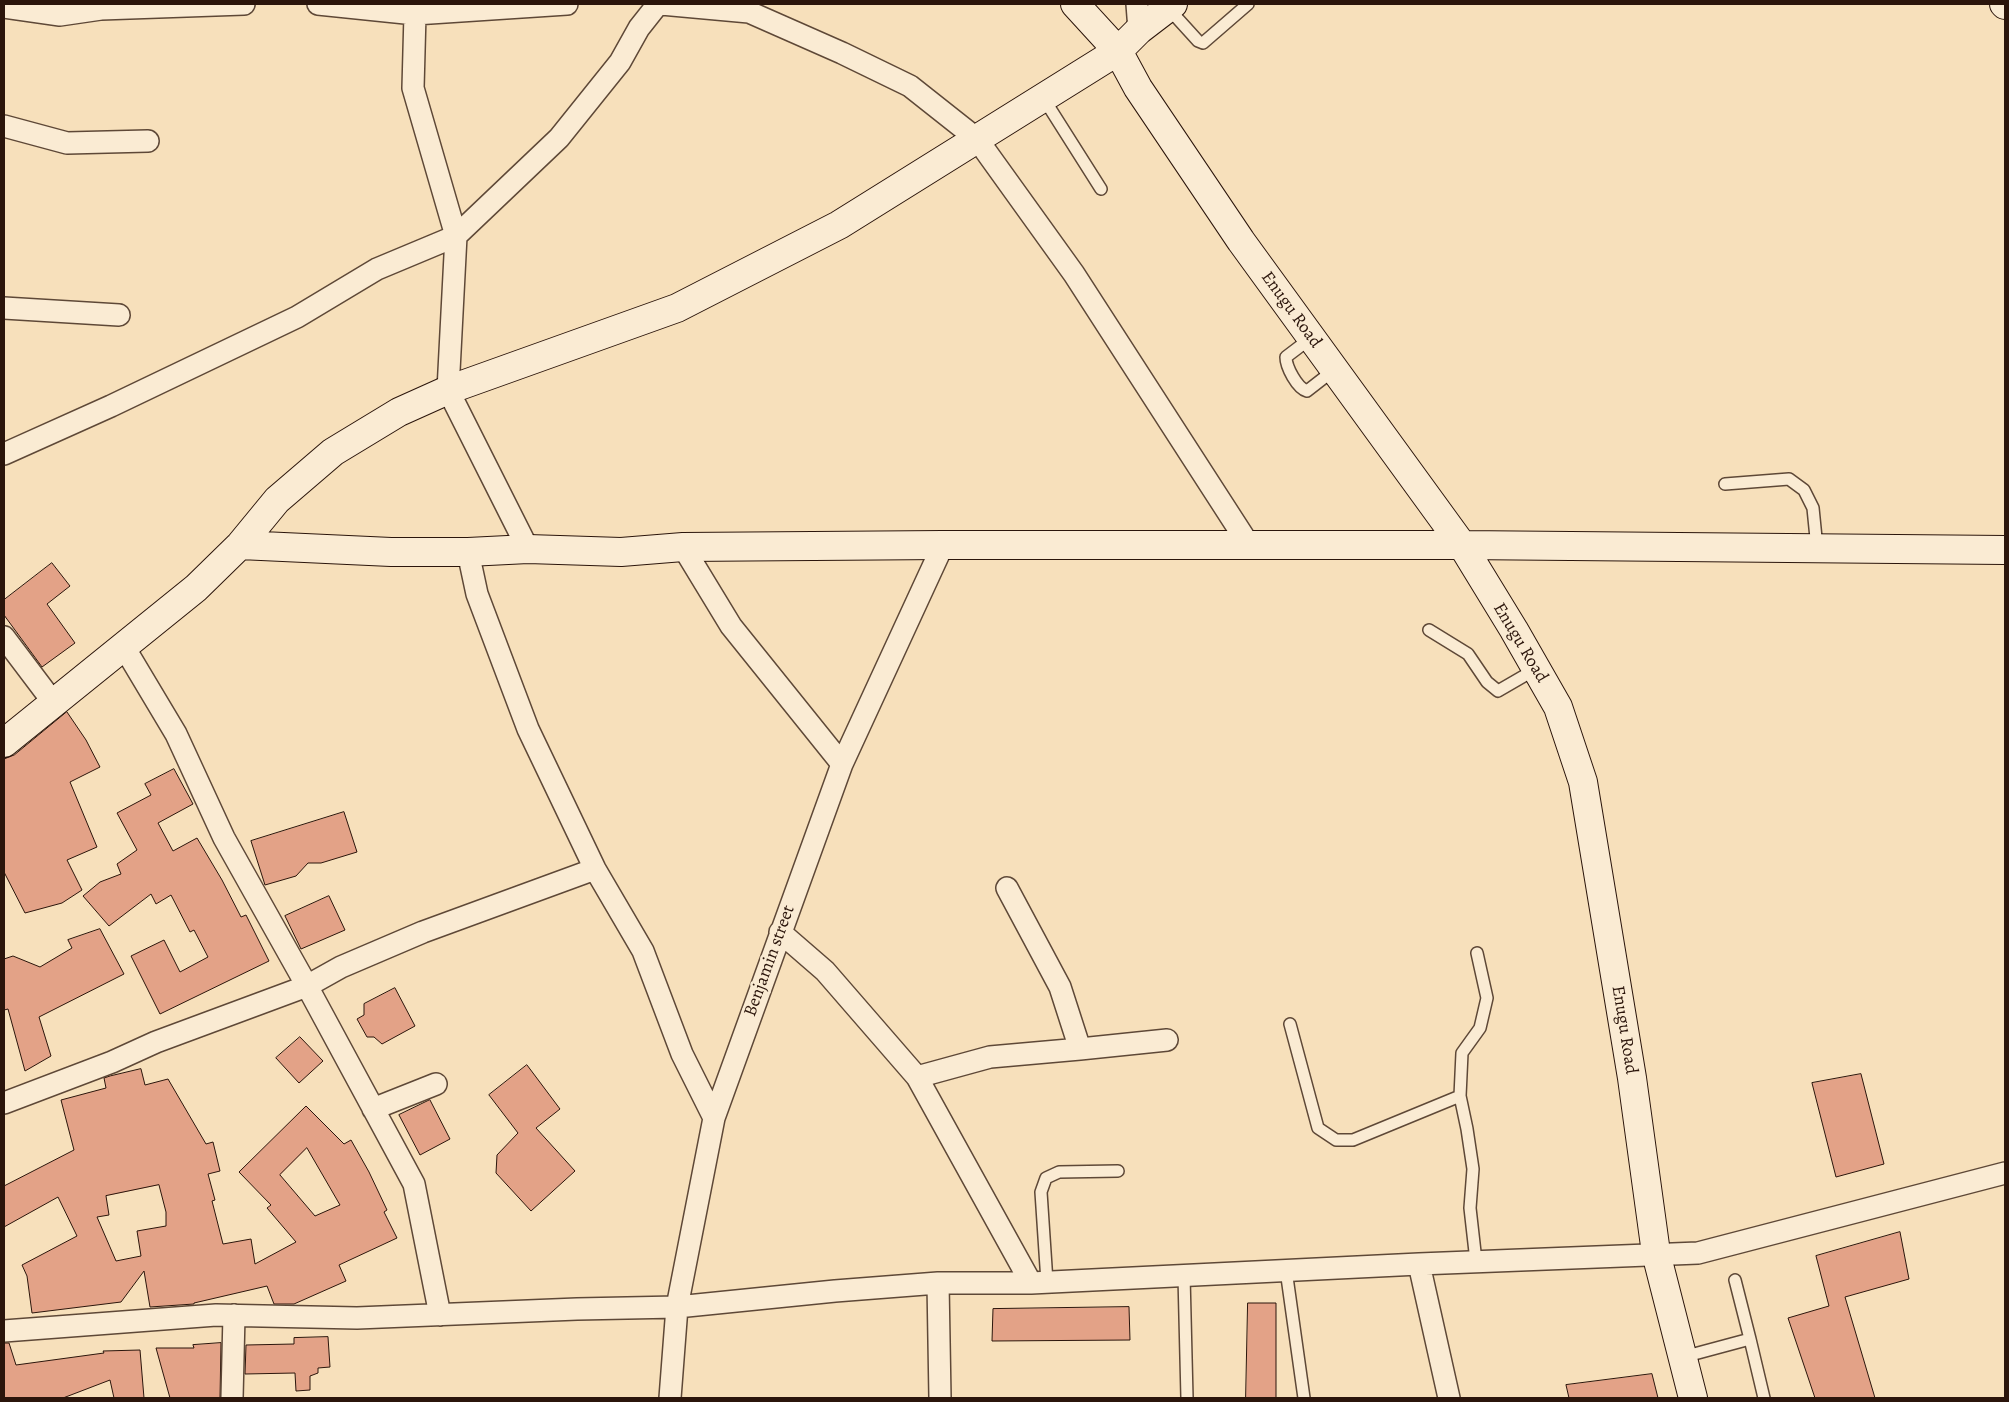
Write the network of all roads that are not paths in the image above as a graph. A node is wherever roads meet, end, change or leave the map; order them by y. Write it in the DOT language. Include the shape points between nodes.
graph roads {
  1 [pos="244,4"];
  2 [pos="318,4"];
  3 [pos="567,4"];
  4 [pos="660,4"];
  5 [pos="1075,4"];
  6 [pos="1248,4"];
  7 [pos="702,6"];
  8 [pos="1170,6"];
  9 [pos="4,7"];
  10 [pos="60,10"];
  11 [pos="415,14"];
  12 [pos="1138,17"];
  13 [pos="1118,51"];
  14 [pos="1044,99"];
  15 [pos="4,126"];
  16 [pos="148,140"];
  17 [pos="977,140"];
  18 [pos="1101,189"];
  19 [pos="456,236"];
  20 [pos="4,308"];
  21 [pos="119,315"];
  22 [pos="1311,338"];
  23 [pos="1334,370"];
  24 [pos="448,390"];
  25 [pos="4,454"];
  26 [pos="1725,484"];
  27 [pos="240,545"];
  28 [pos="943,545"];
  29 [pos="1250,545"];
  30 [pos="1462,546"];
  31 [pos="682,547"];
  32 [pos="528,548"];
  33 [pos="1817,549"];
  34 [pos="2005,550"];
  35 [pos="468,552"];
  36 [pos="1429,630"];
  37 [pos="4,637"];
  38 [pos="124,647"];
  39 [pos="1536,669"];
  40 [pos="54,702"];
  41 [pos="4,743"];
  42 [pos="842,764"];
  43 [pos="595,869"];
  44 [pos="1007,888"];
  45 [pos="780,932"];
  46 [pos="1477,953"];
  47 [pos="308,986"];
  48 [pos="1290,1024"];
  49 [pos="1167,1040"];
  50 [pos="1080,1049"];
  51 [pos="917,1077"];
  52 [pos="436,1084"];
  53 [pos="1460,1096"];
  54 [pos="4,1104"];
  55 [pos="373,1109"];
  56 [pos="714,1118"];
  57 [pos="1118,1171"];
  58 [pos="2005,1173"];
  59 [pos="1656,1253"];
  60 [pos="1476,1261"];
  61 [pos="1419,1264"];
  62 [pos="1286,1270"];
  63 [pos="1184,1276"];
  64 [pos="1735,1280"];
  65 [pos="938,1283"];
  66 [pos="1039,1283"];
  67 [pos="677,1307"];
  68 [pos="234,1315"];
  69 [pos="440,1315"];
  70 [pos="4,1331"];
  71 [pos="1750,1339"];
  72 [pos="1683,1357"];
  73 [pos="232,1398"];
  74 [pos="670,1398"];
  75 [pos="940,1398"];
  76 [pos="1187,1398"];
  77 [pos="1304,1398"];
  78 [pos="1449,1398"];
  79 [pos="1693,1398"];
  80 [pos="1764,1398"];
  1 -- 10 [label="street"];
  2 -- 11 [label="street"];
  3 -- 11 [label="street"];
  4 -- 7 [label="street"];
  4 -- 19 [label="street" via="638,28 620,62 559,138"];
  5 -- 13 [label="street, Enugu Road"];
  6 -- 8 [label="lane" via="1203,43"];
  7 -- 17 [label="street" via="749,12 910,86"];
  8 -- 12 [label="street"];
  9 -- 10 [label="street"];
  11 -- 19 [label="street" via="413,88"];
  12 -- 13 [label="street"];
  13 -- 14 [label="street"];
  13 -- 22 [label="street, Enugu Road" via="1138,88"];
  14 -- 17 [label="street"];
  14 -- 18 [label="lane"];
  15 -- 16 [label="street" via="67,142"];
  17 -- 24 [label="street" via="839,225 677,308"];
  17 -- 29 [label="street" via="1074,274"];
  19 -- 24 [label="street"];
  19 -- 25 [label="street" via="376,269 297,318"];
  20 -- 21 [label="street"];
  22 -- 23 [label="street, Enugu Road"];
  22 -- 23 [label="lane" via="1286,357 1300,386 1307,390"];
  23 -- 30 [label="street, Enugu Road"];
  24 -- 27 [label="street" via="399,412 334,452 277,500"];
  24 -- 32 [label="street"];
  26 -- 33 [label="lane" via="1789,479 1804,490 1813,508"];
  27 -- 35 [label="street"];
  27 -- 38 [label="street" via="196,588"];
  28 -- 29 [label="street"];
  28 -- 31 [label="street"];
  28 -- 42 [label="street, Benjamin street"];
  29 -- 30 [label="street"];
  30 -- 33 [label="street"];
  30 -- 39 [label="street, Enugu Road"];
  31 -- 32 [label="street" via="621,552"];
  31 -- 42 [label="street" via="731,626"];
  32 -- 35 [label="street"];
  33 -- 34 [label="street"];
  35 -- 43 [label="street" via="477,594 528,729"];
  36 -- 39 [label="lane" via="1468,654 1487,682 1498,691"];
  37 -- 40 [label="street"];
  38 -- 40 [label="street"];
  38 -- 47 [label="street" via="176,734 224,838"];
  39 -- 59 [label="street, Enugu Road" via="1558,707 1583,782 1632,1078"];
  40 -- 41 [label="street"];
  42 -- 45 [label="street, Benjamin street"];
  43 -- 47 [label="street" via="423,932"];
  43 -- 56 [label="street" via="643,950 682,1054"];
  44 -- 50 [label="street" via="1060,987"];
  45 -- 51 [label="street" via="825,971"];
  45 -- 56 [label="street, Benjamin street"];
  46 -- 53 [label="lane" via="1487,998 1480,1028 1462,1053"];
  47 -- 54 [label="street" via="156,1042"];
  47 -- 55 [label="street"];
  48 -- 53 [label="lane" via="1318,1128 1336,1140 1353,1140"];
  49 -- 50 [label="street"];
  50 -- 51 [label="street" via="990,1056"];
  51 -- 66 [label="street"];
  52 -- 55 [label="street"];
  53 -- 60 [label="lane" via="1473,1169 1470,1208"];
  55 -- 69 [label="street" via="414,1184"];
  56 -- 67 [label="street, Benjamin street"];
  57 -- 66 [label="lane" via="1059,1172 1046,1178 1041,1192"];
  58 -- 59 [label="street" via="1698,1253"];
  59 -- 60 [label="street"];
  59 -- 72 [label="street, Enugu Road"];
  60 -- 61 [label="street"];
  61 -- 62 [label="street"];
  61 -- 78 [label="street"];
  62 -- 63 [label="street"];
  62 -- 77 [label="lane"];
  63 -- 66 [label="street"];
  63 -- 76 [label="lane"];
  64 -- 71 [label="lane"];
  65 -- 66 [label="street"];
  65 -- 67 [label="street"];
  65 -- 75 [label="street"];
  67 -- 69 [label="street"];
  67 -- 74 [label="street, Benjamin street"];
  68 -- 69 [label="street" via="357,1318"];
  68 -- 70 [label="street"];
  68 -- 73 [label="street"];
  71 -- 72 [label="lane"];
  71 -- 80 [label="lane"];
  72 -- 79 [label="street, Enugu Road"];
}
